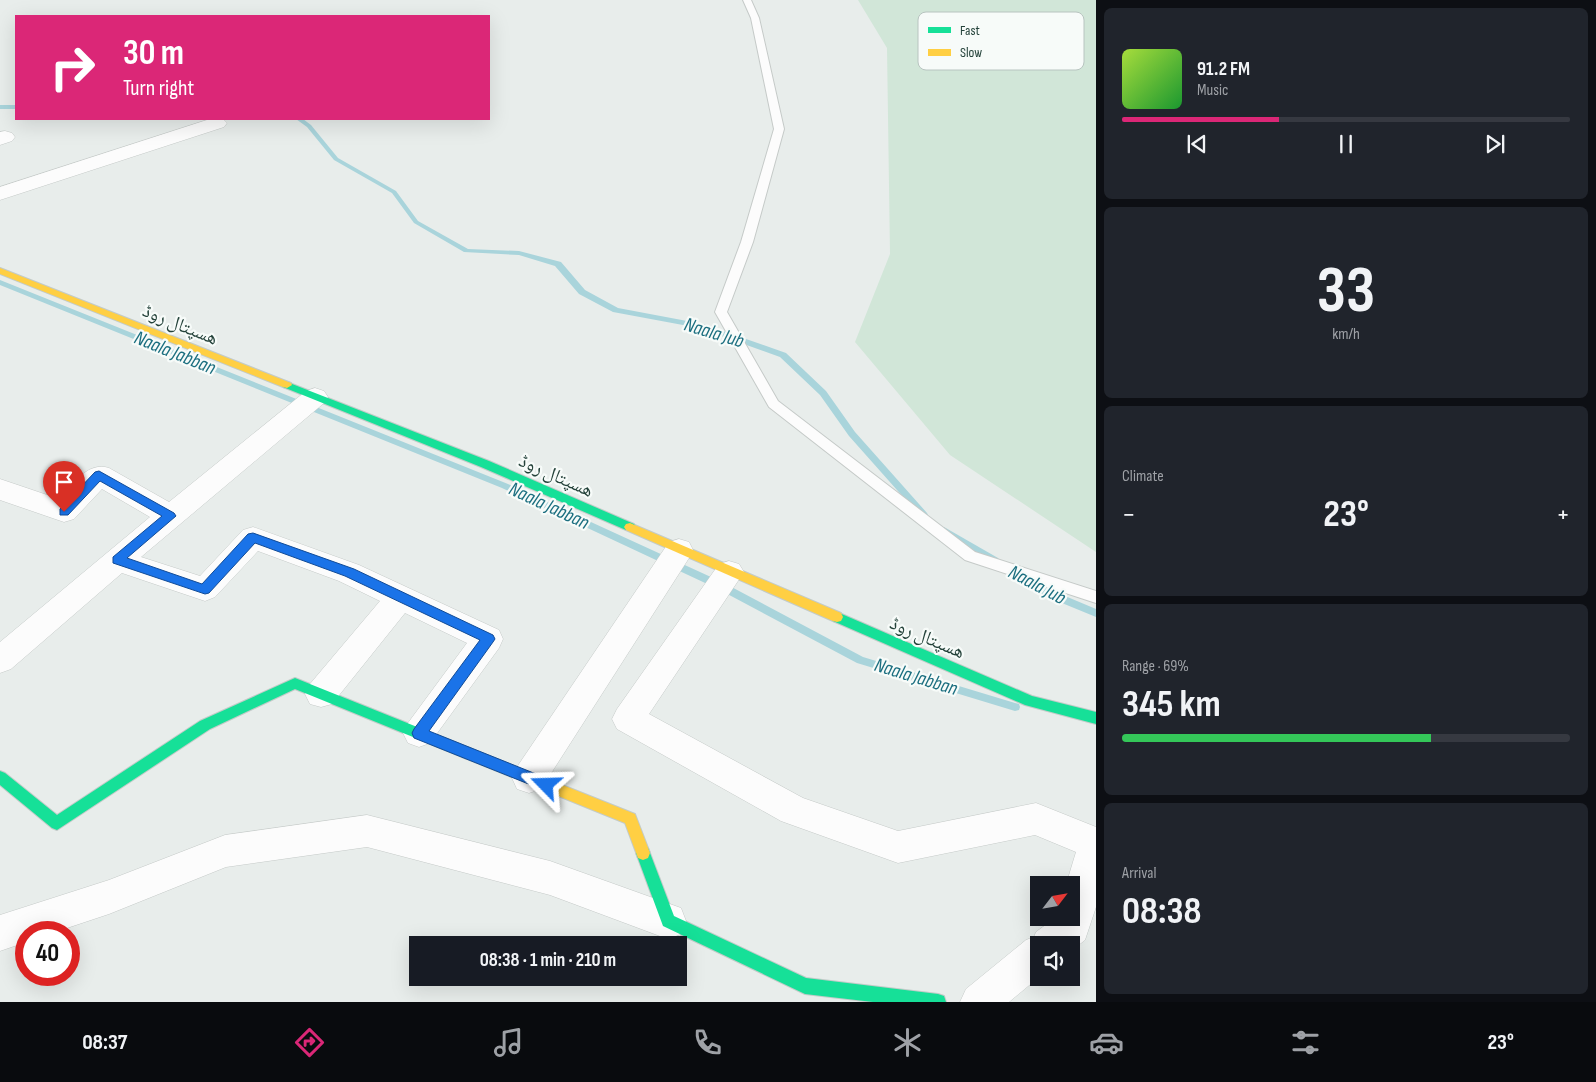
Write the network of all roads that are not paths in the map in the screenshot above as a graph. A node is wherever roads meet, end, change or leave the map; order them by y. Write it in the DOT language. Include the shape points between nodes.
graph roads {
  1 [pos="748,0"];
  2 [pos="217,123"];
  3 [pos="0,194"];
  4 [pos="0,271"];
  5 [pos="314,397"];
  6 [pos="0,489"];
  7 [pos="170,516"];
  8 [pos="674,558"];
  9 [pos="117,560"];
  10 [pos="722,580"];
  11 [pos="401,597"];
  12 [pos="1096,597"];
  13 [pos="0,660"];
  14 [pos="321,694"];
  15 [pos="1096,718"];
  16 [pos="419,733"];
  17 [pos="0,777"];
  18 [pos="529,778"];
  19 [pos="1096,845"];
  20 [pos="668,921"];
  21 [pos="0,933"];
  22 [pos="1060,936"];
  23 [pos="1030,960"];
  24 [pos="938,1002"];
  25 [pos="979,1002"];
  1 -- 12 [label="lane" via="755,18 779,129 747,242 721,312 773,404 970,556"];
  2 -- 3 [label="street"];
  4 -- 5 [label="main road, ھسپتال روڈ"];
  5 -- 7 [label="street"];
  5 -- 8 [label="main road, ھسپتال روڈ" via="486,464"];
  6 -- 7 [label="street" via="64,512 99,475"];
  7 -- 9 [label="street"];
  8 -- 10 [label="main road, ھسپتال روڈ"];
  8 -- 18 [label="street"];
  9 -- 11 [label="street" via="205,589 253,538 349,573"];
  9 -- 13 [label="street"];
  10 -- 15 [label="main road, ھسپتال روڈ" via="1030,701"];
  10 -- 19 [label="street" via="628,719 793,810 898,847 1036,819"];
  11 -- 14 [label="street"];
  11 -- 16 [label="street" via="488,639"];
  14 -- 16 [label="main road"];
  14 -- 17 [label="main road" via="295,683 205,725 57,823"];
  16 -- 18 [label="main road"];
  18 -- 20 [label="main road" via="630,819"];
  19 -- 22 [label="street" via="1072,926"];
  20 -- 21 [label="street" via="550,878 367,831 224,851 109,897"];
  20 -- 24 [label="main road" via="805,986"];
  23 -- 25 [label="street"];
}
